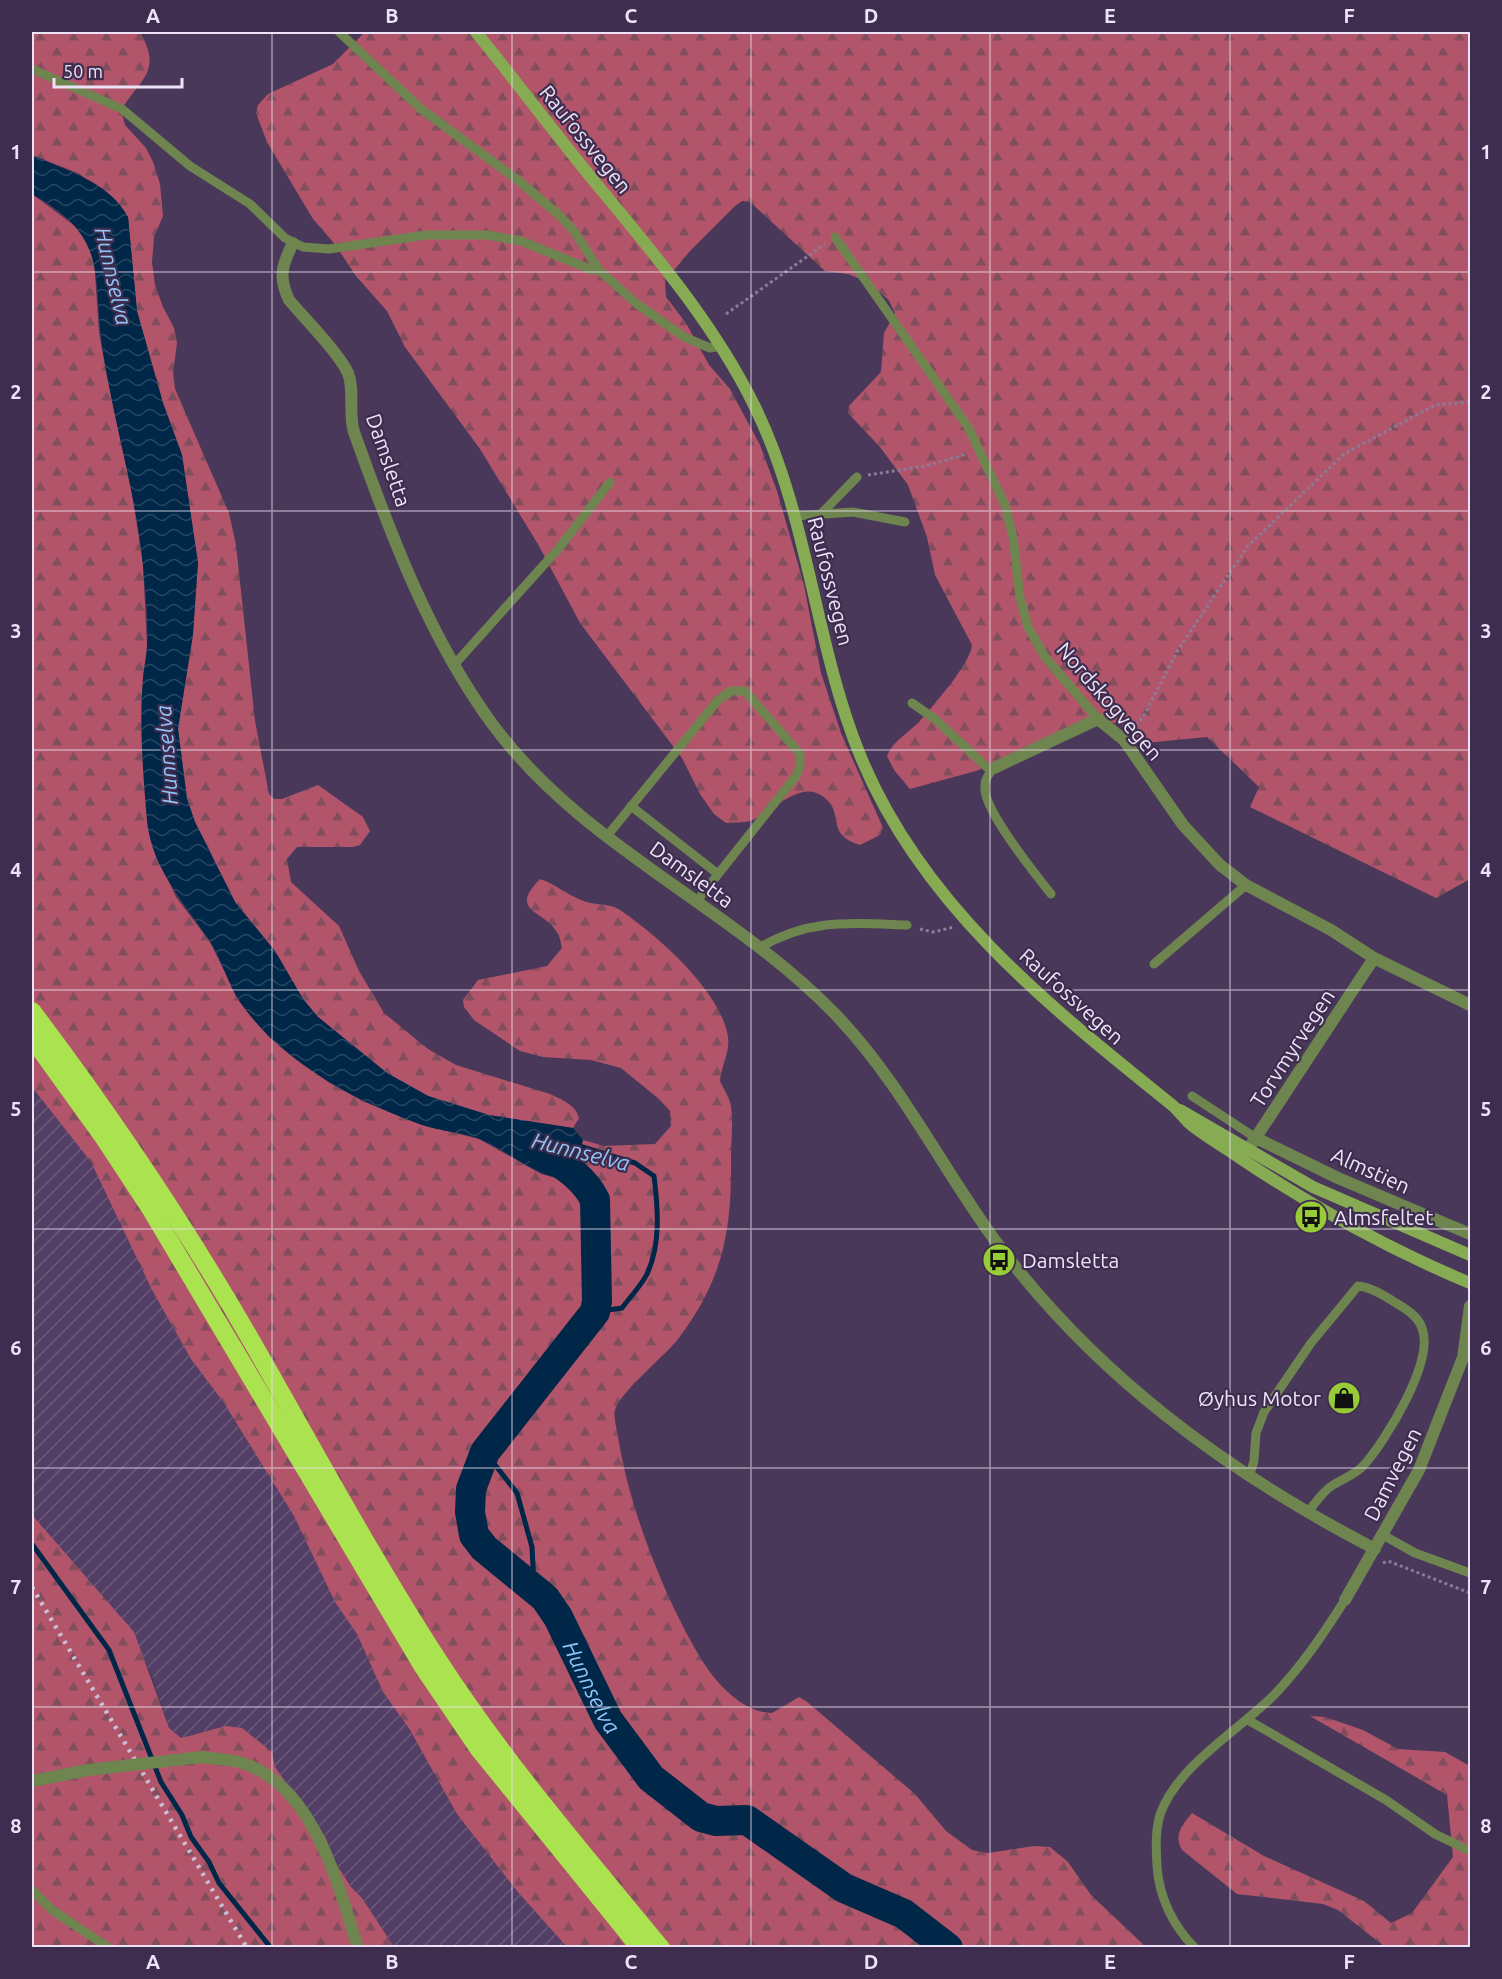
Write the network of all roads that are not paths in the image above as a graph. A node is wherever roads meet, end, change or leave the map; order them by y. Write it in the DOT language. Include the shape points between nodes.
graph roads {
  1 [pos="339,32"];
  2 [pos="476,32"];
  3 [pos="32,69"];
  4 [pos="835,237"];
  5 [pos="293,243"];
  6 [pos="599,270"];
  7 [pos="721,346"];
  8 [pos="857,477"];
  9 [pos="610,482"];
  10 [pos="820,515"];
  11 [pos="795,516"];
  12 [pos="905,522"];
  13 [pos="454,665"];
  14 [pos="912,703"];
  15 [pos="1098,719"];
  16 [pos="992,770"];
  17 [pos="631,806"];
  18 [pos="607,836"];
  19 [pos="718,874"];
  20 [pos="1246,885"];
  21 [pos="1052,894"];
  22 [pos="696,902"];
  23 [pos="907,926"];
  24 [pos="759,948"];
  25 [pos="1374,958"];
  26 [pos="1154,964"];
  27 [pos="1470,1005"];
  28 [pos="32,1011"];
  29 [pos="32,1038"];
  30 [pos="1192,1096"];
  31 [pos="1256,1138"];
  32 [pos="1245,1155"];
  33 [pos="1470,1234"];
  34 [pos="1470,1255"];
  35 [pos="1470,1283"];
  36 [pos="1470,1306"];
  37 [pos="1470,1348"];
  38 [pos="1462,1360"];
  39 [pos="1250,1477"];
  40 [pos="1308,1512"];
  41 [pos="1383,1535"];
  42 [pos="1375,1549"];
  43 [pos="1470,1573"];
  44 [pos="1345,1600"];
  45 [pos="1248,1720"];
  46 [pos="32,1780"];
  47 [pos="1470,1851"];
  48 [pos="32,1890"];
  49 [pos="109,1947"];
  50 [pos="358,1947"];
  51 [pos="640,1947"];
  52 [pos="661,1947"];
  53 [pos="1195,1947"];
  1 -- 6 [label="lane" via="421,109 561,216"];
  2 -- 7 [label="main road, Raufossvegen" via="636,230"];
  3 -- 5 [label="lane" via="122,109 190,166 250,204"];
  4 -- 15 [label="lane, Nordskogvegen" via="951,401 980,450 1010,521 1020,598 1028,627 1045,657"];
  5 -- 6 [label="lane" via="329,249 426,235 487,235 522,241"];
  5 -- 13 [label="street, Damsletta" via="282,263 282,286 349,375 352,426 413,582"];
  6 -- 7 [label="lane" via="637,304 684,337 710,348"];
  7 -- 11 [label="main road, Raufossvegen" via="768,435"];
  8 -- 10 [label="lane"];
  9 -- 13 [label="lane" via="559,548"];
  10 -- 11 [label="lane"];
  10 -- 12 [label="lane" via="853,512"];
  11 -- 32 [label="main road, Raufossvegen" via="846,718 870,779 911,853 968,924 1046,1001 1189,1123"];
  13 -- 18 [label="street, Damsletta" via="494,726 555,795"];
  14 -- 16 [label="lane"];
  15 -- 16 [label="street"];
  15 -- 20 [label="street, Nordskogvegen" via="1124,740 1198,845"];
  16 -- 21 [label="lane" via="984,787 991,806 1020,855"];
  17 -- 18 [label="lane"];
  17 -- 19 [label="lane"];
  17 -- 19 [label="lane" via="718,700 730,691 745,691 800,754 800,765 796,776"];
  18 -- 22 [label="street, Damsletta"];
  19 -- 22 [label="lane"];
  20 -- 25 [label="street, Nordskogvegen" via="1331,930"];
  20 -- 26 [label="lane"];
  22 -- 24 [label="street, Damsletta"];
  23 -- 24 [label="lane" via="820,924 783,934"];
  24 -- 39 [label="street, Damsletta" via="837,1016 858,1041 995,1241 1046,1305 1093,1355 1154,1409"];
  25 -- 27 [label="street, Nordskogvegen"];
  25 -- 31 [label="street, Torvmyrvegen"];
  28 -- 52 [label="highway" via="100,1101 162,1198 440,1662 495,1742"];
  29 -- 51 [label="highway" via="150,1208 435,1685 478,1748"];
  30 -- 31 [label="lane"];
  31 -- 32 [label="street, Torvmyrvegen"];
  31 -- 33 [label="street, Almstien"];
  32 -- 34 [label="main road, Raufossvegen"];
  32 -- 35 [label="main road, Raufossvegen" via="1296,1194 1390,1248"];
  36 -- 38 [label="street, Damvegen"];
  37 -- 38 [label="street, Damvegen"];
  38 -- 41 [label="street, Damvegen" via="1419,1470"];
  39 -- 40 [label="street, Damsletta"];
  39 -- 40 [label="lane" via="1256,1433 1264,1412 1311,1343 1358,1286 1385,1296 1408,1310 1422,1325 1417,1377 1366,1462 1352,1476 1323,1493"];
  40 -- 42 [label="street, Damsletta"];
  41 -- 42 [label="street, Damvegen"];
  41 -- 43 [label="lane" via="1415,1553"];
  42 -- 44 [label="street, Damvegen"];
  44 -- 45 [label="lane" via="1292,1676"];
  45 -- 47 [label="lane" via="1386,1800 1435,1834"];
  45 -- 53 [label="lane" via="1185,1775 1166,1801 1158,1824 1159,1883 1172,1917"];
  46 -- 50 [label="street, bridge" via="202,1757 240,1762 268,1776 306,1813 332,1868"];
  48 -- 49 [label="lane" via="52,1910"];
}
